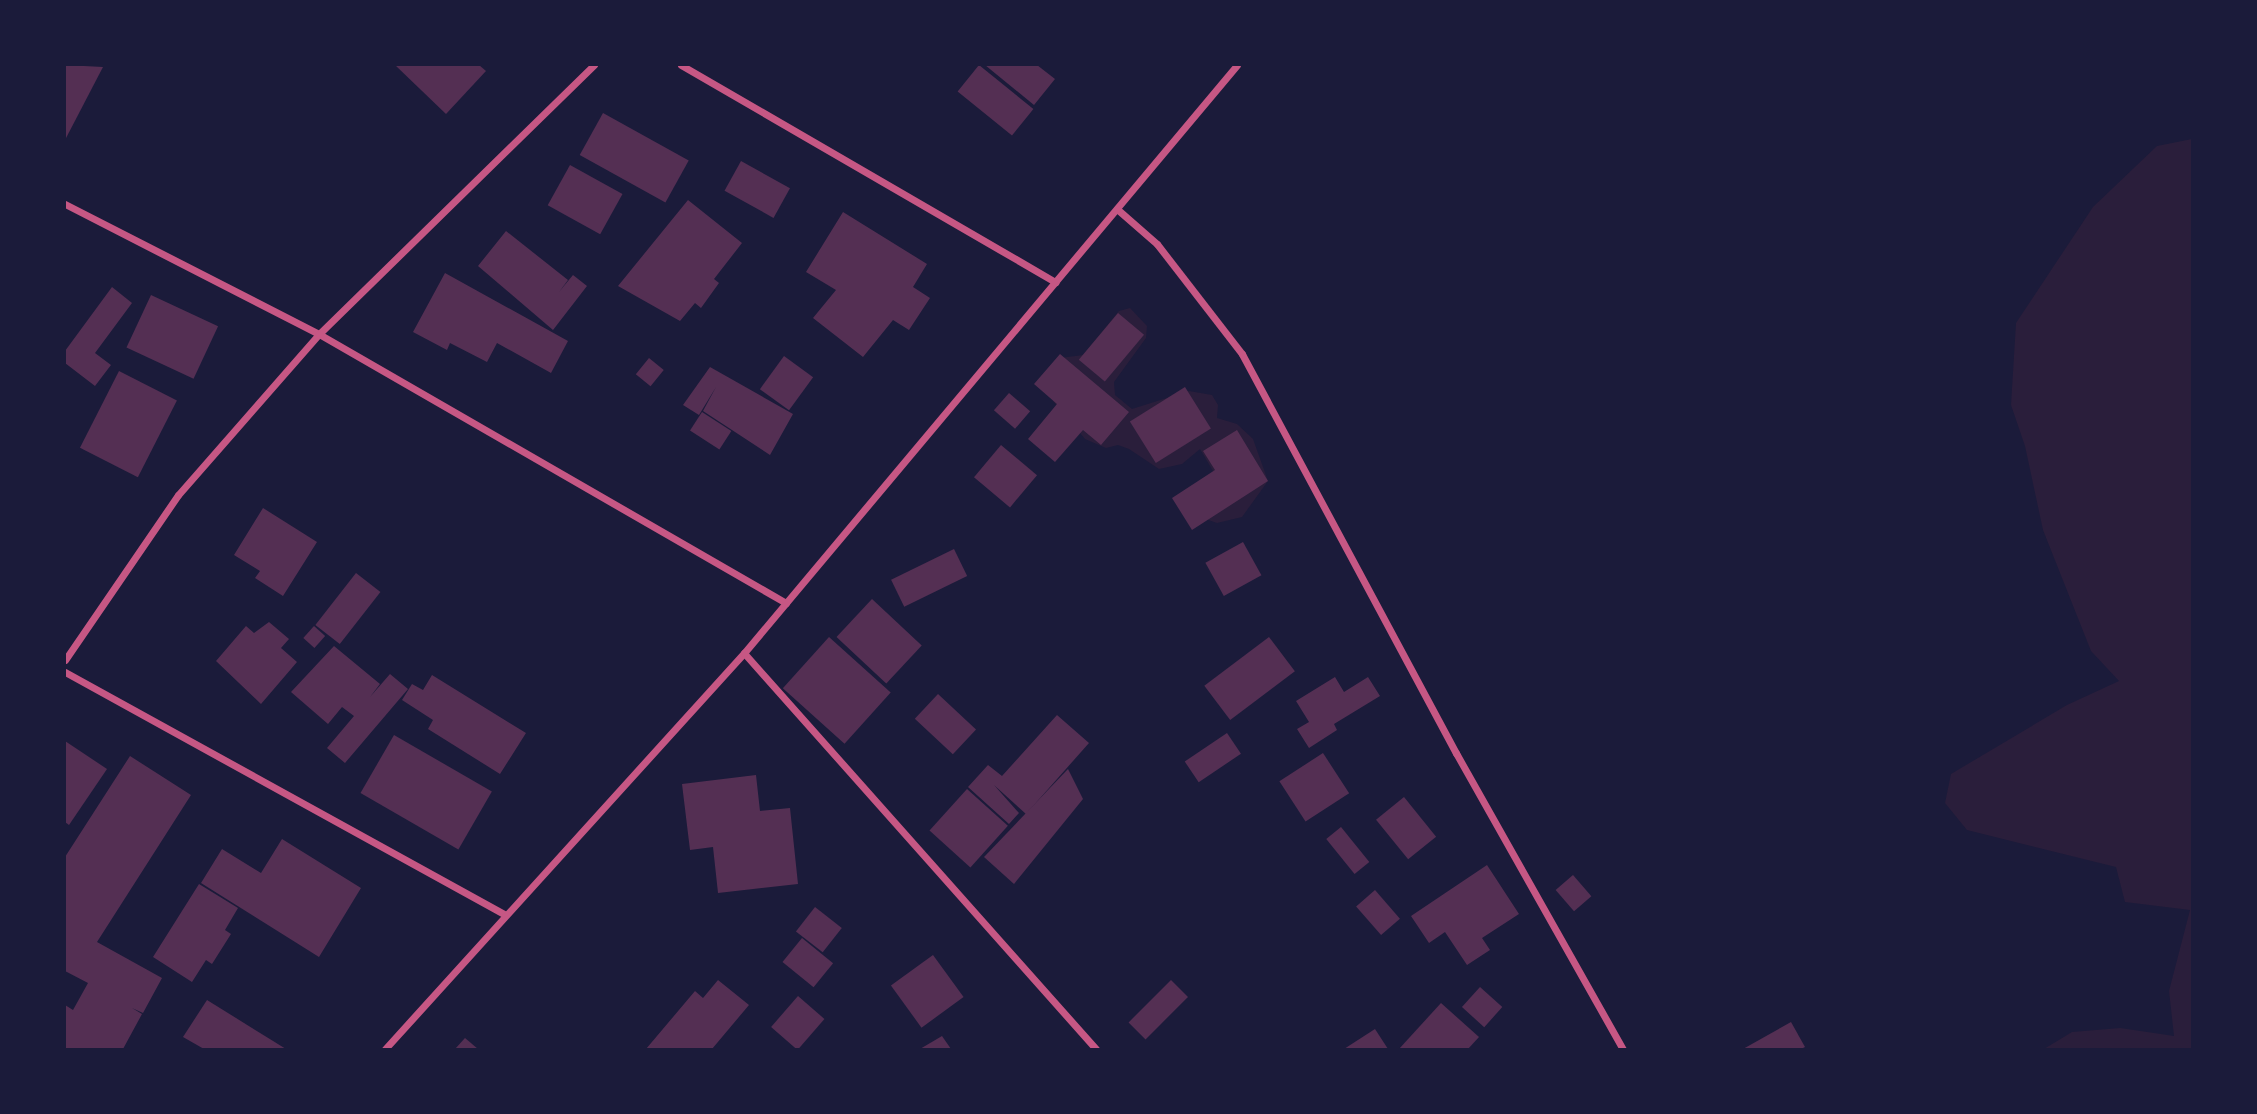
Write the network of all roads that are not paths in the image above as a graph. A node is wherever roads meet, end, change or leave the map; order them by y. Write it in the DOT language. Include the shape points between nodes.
graph roads {
  1 [pos="594,65"];
  2 [pos="681,65"];
  3 [pos="1237,65"];
  4 [pos="65,204"];
  5 [pos="1117,209"];
  6 [pos="1056,282"];
  7 [pos="318,334"];
  8 [pos="786,603"];
  9 [pos="744,653"];
  10 [pos="65,660"];
  11 [pos="65,672"];
  12 [pos="504,914"];
  13 [pos="385,1049"];
  14 [pos="1096,1049"];
  15 [pos="1623,1049"];
  1 -- 7 [label="street"];
  2 -- 6 [label="street"];
  3 -- 5 [label="street"];
  4 -- 7 [label="street"];
  5 -- 6 [label="street"];
  5 -- 15 [label="street" via="1157,244 1241,354 1456,753"];
  6 -- 8 [label="street"];
  7 -- 8 [label="street"];
  7 -- 10 [label="street" via="178,495"];
  8 -- 9 [label="street"];
  9 -- 12 [label="street"];
  9 -- 14 [label="street"];
  11 -- 12 [label="street"];
  12 -- 13 [label="street"];
}
